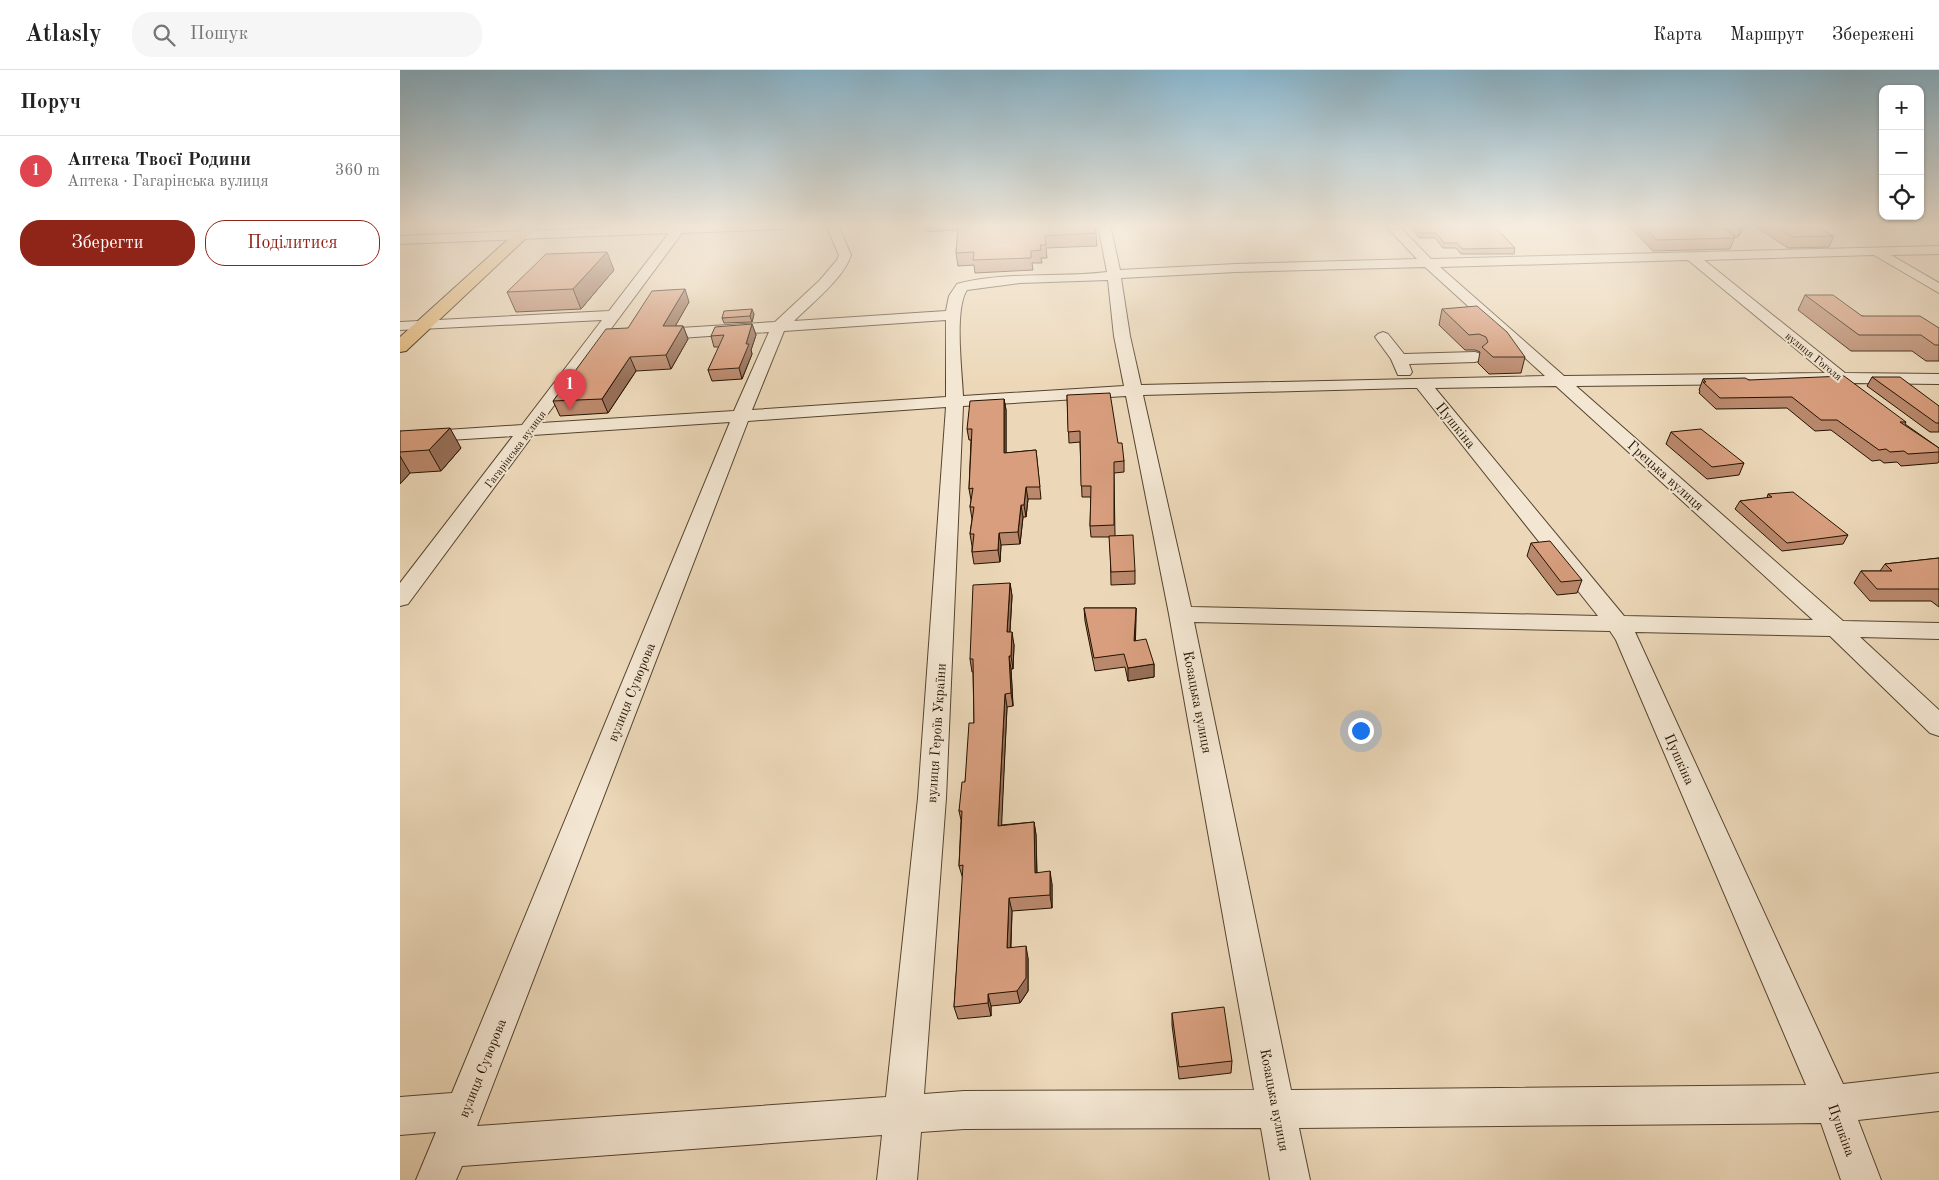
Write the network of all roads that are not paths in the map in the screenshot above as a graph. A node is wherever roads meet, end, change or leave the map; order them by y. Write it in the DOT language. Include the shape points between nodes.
graph roads {
  1 [pos="478,277"];
  2 [pos="644,277"];
  3 [pos="830,277"];
  4 [pos="1072,277"];
  5 [pos="1114,277"];
  6 [pos="1444,277"];
  7 [pos="1716,277"];
  8 [pos="1919,277"];
  9 [pos="1939,289"];
  10 [pos="615,315"];
  11 [pos="953,315"];
  12 [pos="425,325"];
  13 [pos="400,326"];
  14 [pos="778,328"];
  15 [pos="680,334"];
  16 [pos="1383,337"];
  17 [pos="400,347"];
  18 [pos="1475,357"];
  19 [pos="1399,359"];
  20 [pos="1841,378"];
  21 [pos="1939,378"];
  22 [pos="1563,382"];
  23 [pos="1415,384"];
  24 [pos="1134,390"];
  25 [pos="1863,394"];
  26 [pos="955,402"];
  27 [pos="740,416"];
  28 [pos="530,429"];
  29 [pos="400,438"];
  30 [pos="400,599"];
  31 [pos="1181,614"];
  32 [pos="1617,623"];
  33 [pos="1837,629"];
  34 [pos="1939,631"];
  35 [pos="1939,726"];
  36 [pos="1939,1092"];
  37 [pos="1833,1104"];
  38 [pos="1276,1109"];
  39 [pos="465,1111"];
  40 [pos="902,1114"];
  41 [pos="400,1116"];
  42 [pos="443,1163"];
  43 [pos="897,1180"];
  44 [pos="1290,1180"];
  45 [pos="1861,1180"];
  1 -- 12 [label="main road"];
  2 -- 10 [label="street, Гагарінська вулиця"];
  3 -- 14 [label="street, вулиця Суворова"];
  4 -- 11 [label="street, вулиця Героїв України" via="1020,279 962,287 956,296"];
  5 -- 24 [label="street, Козацька вулиця" via="1122,336"];
  6 -- 22 [label="street, Грецька вулиця"];
  7 -- 20 [label="street, вулиця Гоголя"];
  8 -- 9 [label="street"];
  10 -- 12 [label="street"];
  10 -- 28 [label="street, Гагарінська вулиця"];
  11 -- 14 [label="street"];
  11 -- 26 [label="street, вулиця Героїв України"];
  12 -- 13 [label="street"];
  12 -- 17 [label="main road"];
  14 -- 15 [label="street"];
  14 -- 27 [label="street, вулиця Суворова"];
  16 -- 19 [label="street, Пушкіна"];
  18 -- 19 [label="street"];
  19 -- 23 [label="street, Пушкіна"];
  20 -- 21 [label="street"];
  20 -- 22 [label="street"];
  20 -- 25 [label="street, вулиця Гоголя"];
  22 -- 23 [label="street"];
  22 -- 33 [label="street, Грецька вулиця"];
  23 -- 24 [label="street"];
  23 -- 32 [label="street, Пушкіна"];
  24 -- 26 [label="street"];
  24 -- 31 [label="street, Козацька вулиця"];
  26 -- 27 [label="street"];
  26 -- 40 [label="street, вулиця Героїв України" via="932,798"];
  27 -- 28 [label="street"];
  27 -- 39 [label="street, вулиця Суворова"];
  28 -- 29 [label="street"];
  28 -- 30 [label="street, Гагарінська вулиця"];
  31 -- 32 [label="street"];
  31 -- 38 [label="street, Козацька вулиця"];
  32 -- 33 [label="street"];
  32 -- 37 [label="street, Пушкіна" via="1628,640"];
  33 -- 34 [label="street"];
  33 -- 35 [label="street, Грецька вулиця"];
  36 -- 37 [label="street"];
  37 -- 38 [label="street"];
  37 -- 45 [label="street, Пушкіна"];
  38 -- 40 [label="street" via="964,1110"];
  38 -- 44 [label="street, Козацька вулиця"];
  39 -- 41 [label="street"];
  39 -- 42 [label="street, вулиця Суворова"];
  40 -- 42 [label="street"];
  40 -- 43 [label="street, вулиця Героїв України"];
}
